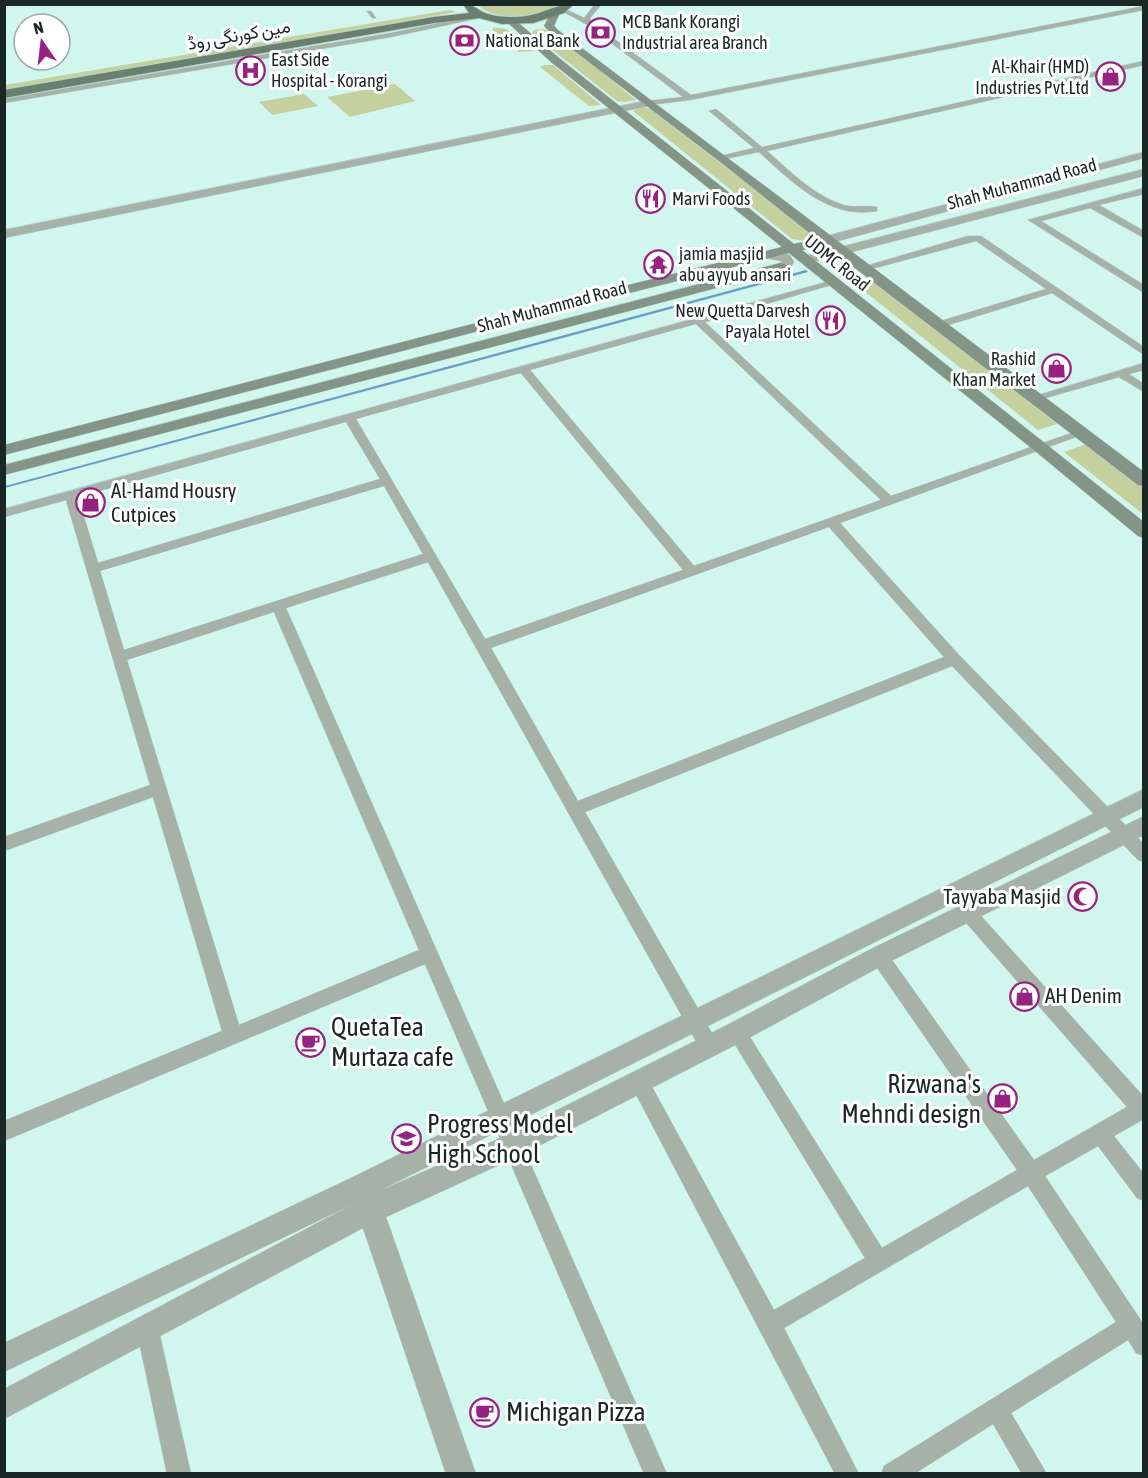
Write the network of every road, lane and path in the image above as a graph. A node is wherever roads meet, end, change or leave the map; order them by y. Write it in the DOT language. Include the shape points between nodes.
graph roads {
  1 [pos="465,4"];
  2 [pos="599,4"];
  3 [pos="1121,4"];
  4 [pos="1143,8"];
  5 [pos="562,10"];
  6 [pos="481,16"];
  7 [pos="510,20"];
  8 [pos="588,22"];
  9 [pos="1072,23"];
  10 [pos="281,50"];
  11 [pos="1143,63"];
  12 [pos="4,94"];
  13 [pos="690,98"];
  14 [pos="4,101"];
  15 [pos="650,103"];
  16 [pos="713,111"];
  17 [pos="621,112"];
  18 [pos="761,149"];
  19 [pos="1143,155"];
  20 [pos="723,158"];
  21 [pos="1143,172"];
  22 [pos="1130,176"];
  23 [pos="1143,184"];
  24 [pos="1143,191"];
  25 [pos="1092,205"];
  26 [pos="874,209"];
  27 [pos="863,211"];
  28 [pos="124,214"];
  29 [pos="874,226"];
  30 [pos="4,234"];
  31 [pos="1143,236"];
  32 [pos="827,240"];
  33 [pos="887,240"];
  34 [pos="4,246"];
  35 [pos="792,250"];
  36 [pos="842,251"];
  37 [pos="770,255"];
  38 [pos="806,260"];
  39 [pos="786,265"];
  40 [pos="864,268"];
  41 [pos="833,283"];
  42 [pos="1053,290"];
  43 [pos="1143,290"];
  44 [pos="697,320"];
  45 [pos="938,325"];
  46 [pos="1143,352"];
  47 [pos="1143,366"];
  48 [pos="524,370"];
  49 [pos="1120,373"];
  50 [pos="1143,389"];
  51 [pos="1035,398"];
  52 [pos="350,419"];
  53 [pos="1081,433"];
  54 [pos="1041,447"];
  55 [pos="4,450"];
  56 [pos="4,470"];
  57 [pos="387,481"];
  58 [pos="1143,481"];
  59 [pos="71,495"];
  60 [pos="889,501"];
  61 [pos="4,513"];
  62 [pos="832,522"];
  63 [pos="1143,532"];
  64 [pos="432,555"];
  65 [pos="93,569"];
  66 [pos="691,572"];
  67 [pos="278,606"];
  68 [pos="482,646"];
  69 [pos="120,657"];
  70 [pos="954,659"];
  71 [pos="159,788"];
  72 [pos="1143,797"];
  73 [pos="573,810"];
  74 [pos="1105,816"];
  75 [pos="1134,830"];
  76 [pos="4,844"];
  77 [pos="1143,855"];
  78 [pos="967,912"];
  79 [pos="430,954"];
  80 [pos="879,956"];
  81 [pos="695,1022"];
  82 [pos="737,1032"];
  83 [pos="233,1036"];
  84 [pos="710,1046"];
  85 [pos="638,1081"];
  86 [pos="1142,1108"];
  87 [pos="501,1118"];
  88 [pos="4,1131"];
  89 [pos="1100,1133"];
  90 [pos="514,1145"];
  91 [pos="1031,1173"];
  92 [pos="1143,1191"];
  93 [pos="366,1199"];
  94 [pos="879,1262"];
  95 [pos="770,1324"];
  96 [pos="1130,1326"];
  97 [pos="147,1327"];
  98 [pos="1143,1345"];
  99 [pos="4,1358"];
  100 [pos="4,1405"];
  101 [pos="996,1409"];
  102 [pos="179,1473"];
  103 [pos="461,1473"];
  104 [pos="656,1473"];
  105 [pos="848,1473"];
  106 [pos="892,1473"];
  107 [pos="1036,1473"];
  1 -- 6 [label="main road"];
  2 -- 8 [label="street"];
  3 -- 9 [label="street" via="1066,17"];
  4 -- 9 [label="street"];
  5 -- 7 [label="main road" via="533,19"];
  5 -- 8 [label="street"];
  5 -- 15 [label="main road, UDMC Road" via="549,26"];
  6 -- 7 [label="main road"];
  6 -- 10 [label="main road, مین کورنگی روڈ" via="434,20"];
  7 -- 17 [label="main road, UDMC Road"];
  8 -- 13 [label="street"];
  9 -- 13 [label="street"];
  10 -- 12 [label="main road, مین کورنگی روڈ"];
  10 -- 14 [label="street"];
  11 -- 18 [label="street"];
  13 -- 15 [label="street"];
  15 -- 17 [label="street"];
  15 -- 20 [label="main road, UDMC Road"];
  16 -- 18 [label="street"];
  17 -- 28 [label="street"];
  17 -- 35 [label="main road, UDMC Road"];
  18 -- 20 [label="street"];
  18 -- 27 [label="street" via="801,185 839,206"];
  19 -- 29 [label="street, Shah Muhammad Road"];
  20 -- 32 [label="main road, UDMC Road"];
  21 -- 22 [label="street, Shah Muhammad Road"];
  22 -- 23 [label="street"];
  22 -- 33 [label="street, Shah Muhammad Road"];
  24 -- 25 [label="street"];
  25 -- 31 [label="street"];
  25 -- 43 [label="street" via="1033,220"];
  26 -- 27 [label="street"];
  27 -- 29 [label="street"];
  28 -- 30 [label="street"];
  28 -- 34 [label="street"];
  29 -- 32 [label="street, Shah Muhammad Road"];
  29 -- 33 [label="street" via="867,232"];
  32 -- 35 [label="main road, Shah Muhammad Road"];
  32 -- 36 [label="main road, UDMC Road"];
  33 -- 36 [label="street, Shah Muhammad Road"];
  35 -- 37 [label="main road, Shah Muhammad Road"];
  35 -- 38 [label="main road, UDMC Road"];
  36 -- 38 [label="street, Shah Muhammad Road"];
  36 -- 40 [label="main road, UDMC Road"];
  37 -- 39 [label="street" via="786,258"];
  37 -- 55 [label="main road, Shah Muhammad Road"];
  38 -- 39 [label="main road, Shah Muhammad Road"];
  38 -- 41 [label="main road, UDMC Road"];
  39 -- 56 [label="main road, Shah Muhammad Road"];
  40 -- 42 [label="street" via="974,238"];
  40 -- 45 [label="main road, UDMC Road"];
  41 -- 44 [label="street"];
  41 -- 54 [label="main road, UDMC Road"];
  42 -- 45 [label="street"];
  42 -- 46 [label="street"];
  44 -- 48 [label="street"];
  44 -- 60 [label="street"];
  45 -- 51 [label="main road, UDMC Road"];
  47 -- 49 [label="street"];
  48 -- 52 [label="street"];
  48 -- 66 [label="street"];
  49 -- 50 [label="street"];
  49 -- 51 [label="street"];
  51 -- 53 [label="main road, UDMC Road"];
  52 -- 57 [label="street"];
  52 -- 59 [label="street"];
  53 -- 54 [label="street"];
  53 -- 58 [label="main road, UDMC Road"];
  54 -- 60 [label="street"];
  54 -- 63 [label="main road, UDMC Road"];
  57 -- 64 [label="street"];
  57 -- 65 [label="street"];
  59 -- 61 [label="street"];
  59 -- 65 [label="street"];
  60 -- 62 [label="street"];
  62 -- 66 [label="street"];
  62 -- 70 [label="street"];
  64 -- 67 [label="street"];
  64 -- 68 [label="street"];
  65 -- 69 [label="street"];
  66 -- 68 [label="street"];
  67 -- 69 [label="street"];
  67 -- 79 [label="street"];
  68 -- 73 [label="street"];
  69 -- 71 [label="street"];
  70 -- 73 [label="street"];
  70 -- 74 [label="street"];
  71 -- 76 [label="street"];
  71 -- 83 [label="street"];
  72 -- 74 [label="street"];
  73 -- 81 [label="street"];
  74 -- 75 [label="street"];
  74 -- 81 [label="street"];
  75 -- 77 [label="street"];
  75 -- 78 [label="street"];
  78 -- 80 [label="street"];
  78 -- 86 [label="street"];
  79 -- 83 [label="street"];
  79 -- 87 [label="street"];
  80 -- 82 [label="street"];
  80 -- 91 [label="street"];
  81 -- 84 [label="street"];
  81 -- 87 [label="street"];
  82 -- 84 [label="street"];
  82 -- 94 [label="street"];
  83 -- 88 [label="street"];
  84 -- 85 [label="street"];
  85 -- 90 [label="street"];
  85 -- 95 [label="street"];
  86 -- 89 [label="street"];
  87 -- 90 [label="street"];
  87 -- 93 [label="street"];
  89 -- 91 [label="street"];
  89 -- 92 [label="street"];
  90 -- 93 [label="street"];
  90 -- 104 [label="street"];
  91 -- 94 [label="street"];
  91 -- 96 [label="street"];
  93 -- 97 [label="street"];
  93 -- 99 [label="street"];
  93 -- 103 [label="street"];
  94 -- 95 [label="street"];
  95 -- 105 [label="street"];
  96 -- 98 [label="street"];
  96 -- 101 [label="street"];
  97 -- 100 [label="street"];
  97 -- 102 [label="street"];
  101 -- 106 [label="street"];
  101 -- 107 [label="street"];
}
